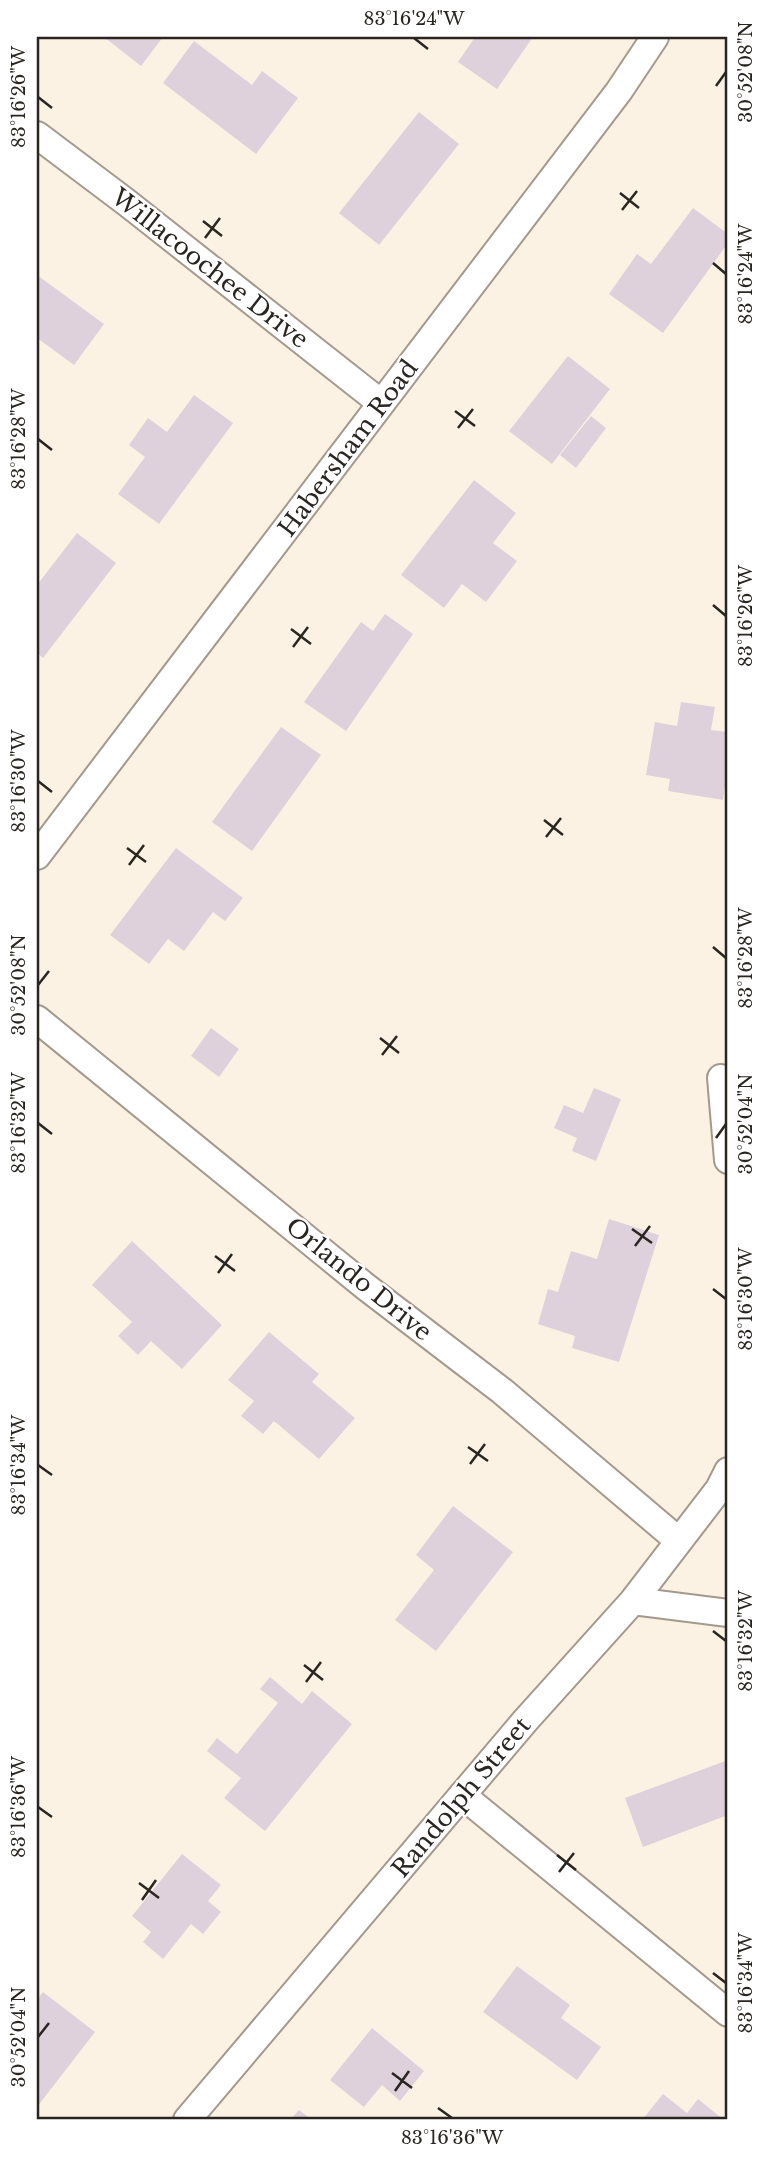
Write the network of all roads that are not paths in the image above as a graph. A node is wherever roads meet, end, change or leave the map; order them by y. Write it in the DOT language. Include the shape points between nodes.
graph roads {
  1 [pos="655,37"];
  2 [pos="37,135"];
  3 [pos="381,403"];
  4 [pos="37,856"];
  5 [pos="37,1019"];
  6 [pos="722,1078"];
  7 [pos="728,1160"];
  8 [pos="728,1471"];
  9 [pos="679,1541"];
  10 [pos="634,1601"];
  11 [pos="728,1613"];
  12 [pos="462,1795"];
  13 [pos="728,2013"];
  14 [pos="187,2120"];
  1 -- 3 [label="street, Habersham Road" via="619,91"];
  2 -- 3 [label="street, Willacoochee Drive"];
  3 -- 4 [label="street, Habersham Road"];
  5 -- 9 [label="street, Orlando Drive" via="366,1287 502,1391"];
  6 -- 7 [label="street"];
  8 -- 9 [label="street, Randolph Street"];
  9 -- 10 [label="street, Randolph Street"];
  10 -- 11 [label="street"];
  10 -- 12 [label="street, Randolph Street"];
  12 -- 13 [label="street"];
  12 -- 14 [label="street, Randolph Street"];
}
